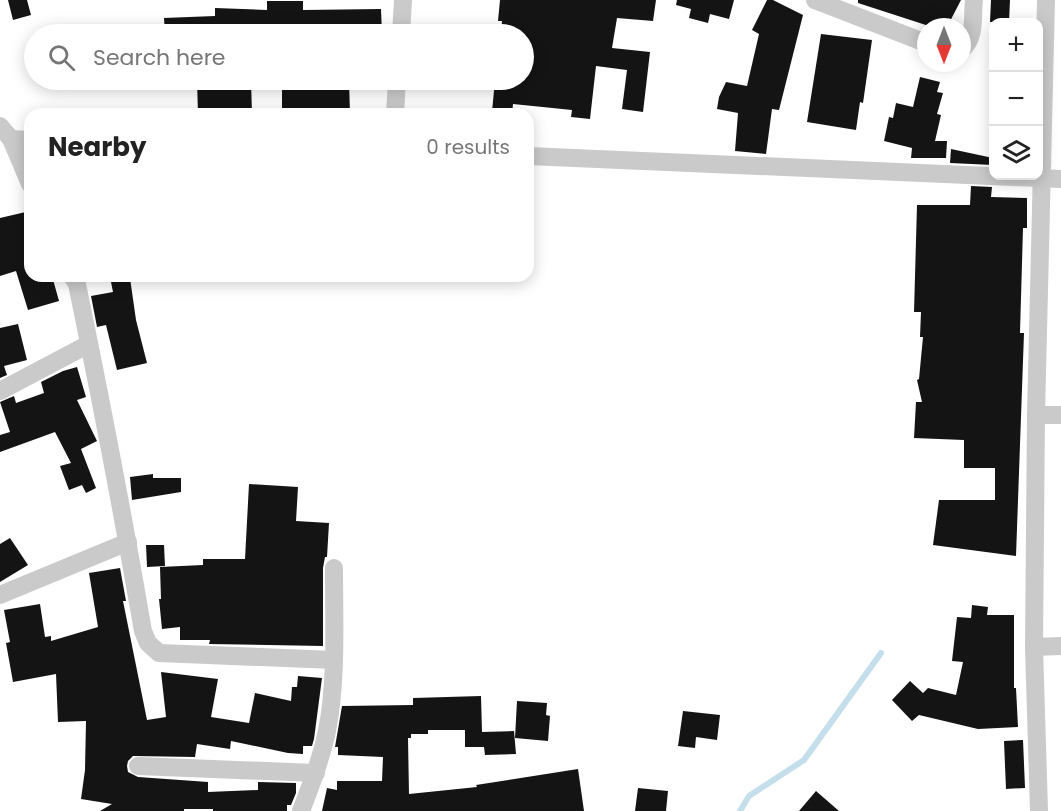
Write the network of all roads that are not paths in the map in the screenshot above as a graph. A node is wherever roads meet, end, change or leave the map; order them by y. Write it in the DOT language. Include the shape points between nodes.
graph roads {
  1 [pos="403,0"];
  2 [pos="815,0"];
  3 [pos="974,0"];
  4 [pos="1046,0"];
  5 [pos="402,24"];
  6 [pos="971,39"];
  7 [pos="917,40"];
  8 [pos="396,90"];
  9 [pos="395,108"];
  10 [pos="6,132"];
  11 [pos="24,138"];
  12 [pos="534,156"];
  13 [pos="24,171"];
  14 [pos="1052,179"];
  15 [pos="76,282"];
  16 [pos="89,344"];
  17 [pos="0,391"];
  18 [pos="1036,415"];
  19 [pos="1061,415"];
  20 [pos="128,543"];
  21 [pos="334,568"];
  22 [pos="0,595"];
  23 [pos="1061,646"];
  24 [pos="1034,647"];
  25 [pos="334,660"];
  26 [pos="138,766"];
  27 [pos="316,773"];
  28 [pos="301,811"];
  29 [pos="1038,811"];
  1 -- 5 [label="street"];
  2 -- 7 [label="street"];
  3 -- 6 [label="street"];
  4 -- 14 [label="street"];
  8 -- 9 [label="street"];
  10 -- 11 [label="street"];
  10 -- 13 [label="street"];
  12 -- 14 [label="street"];
  14 -- 18 [label="street"];
  15 -- 16 [label="street"];
  16 -- 17 [label="street"];
  16 -- 20 [label="street"];
  18 -- 19 [label="street"];
  18 -- 24 [label="street"];
  20 -- 22 [label="street"];
  20 -- 25 [label="street" via="143,632 159,653"];
  21 -- 25 [label="street"];
  23 -- 24 [label="street"];
  24 -- 29 [label="street"];
  25 -- 27 [label="street" via="327,730"];
  26 -- 27 [label="street"];
  27 -- 28 [label="street"];
}
